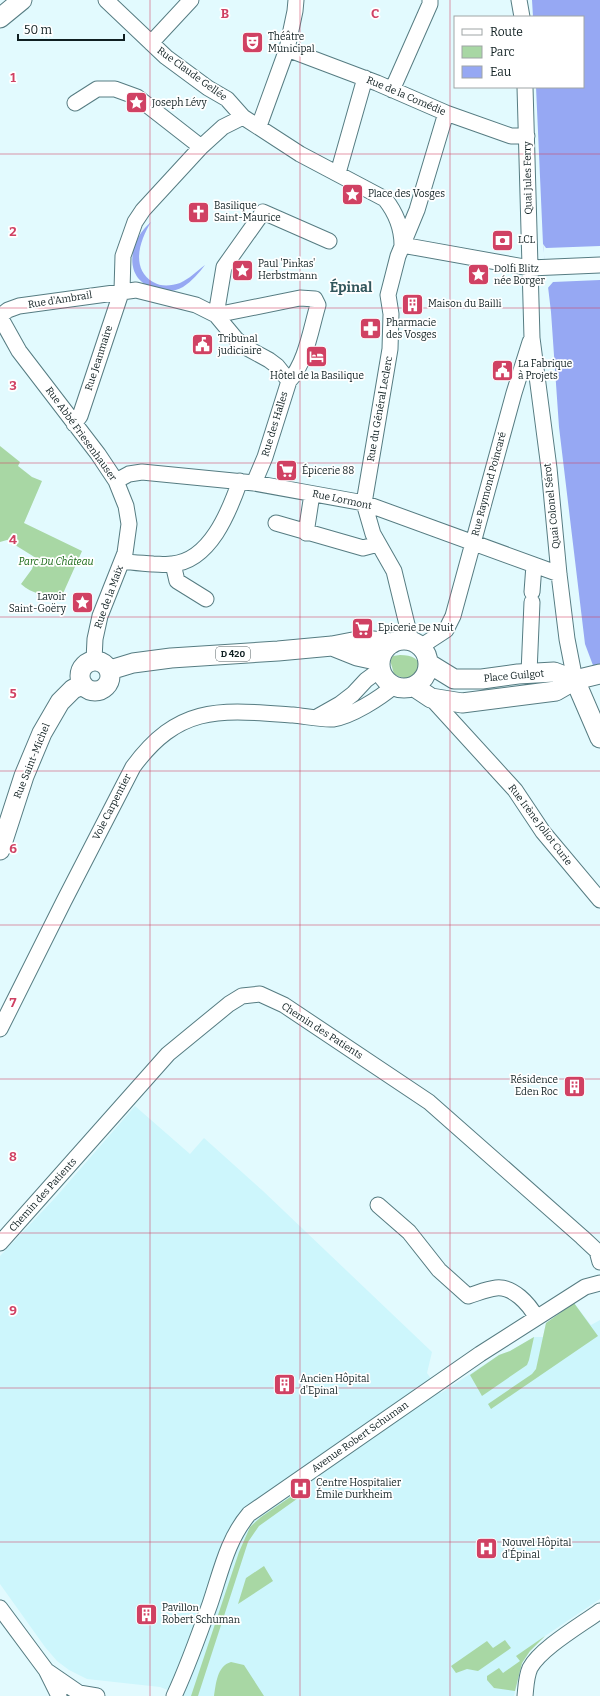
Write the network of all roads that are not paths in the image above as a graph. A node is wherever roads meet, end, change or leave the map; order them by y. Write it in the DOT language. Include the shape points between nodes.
graph roads {
  1 [pos="22,0"];
  2 [pos="106,0"];
  3 [pos="191,0"];
  4 [pos="296,0"];
  5 [pos="430,0"];
  6 [pos="519,0"];
  7 [pos="522,16"];
  8 [pos="0,18"];
  9 [pos="151,43"];
  10 [pos="287,49"];
  11 [pos="365,78"];
  12 [pos="525,88"];
  13 [pos="392,90"];
  14 [pos="75,102"];
  15 [pos="446,113"];
  16 [pos="242,116"];
  17 [pos="259,126"];
  18 [pos="527,136"];
  19 [pos="201,147"];
  20 [pos="338,173"];
  21 [pos="329,241"];
  22 [pos="402,245"];
  23 [pos="600,265"];
  24 [pos="530,268"];
  25 [pos="122,290"];
  26 [pos="216,315"];
  27 [pos="0,317"];
  28 [pos="532,338"];
  29 [pos="289,381"];
  30 [pos="74,424"];
  31 [pos="116,481"];
  32 [pos="247,482"];
  33 [pos="312,494"];
  34 [pos="364,503"];
  35 [pos="276,523"];
  36 [pos="306,533"];
  37 [pos="473,543"];
  38 [pos="378,544"];
  39 [pos="123,561"];
  40 [pos="173,564"];
  41 [pos="534,565"];
  42 [pos="559,574"];
  43 [pos="206,599"];
  44 [pos="412,645"];
  45 [pos="332,646"];
  46 [pos="94,660"];
  47 [pos="380,665"];
  48 [pos="110,670"];
  49 [pos="529,673"];
  50 [pos="599,674"];
  51 [pos="575,680"];
  52 [pos="83,685"];
  53 [pos="394,686"];
  54 [pos="413,686"];
  55 [pos="431,698"];
  56 [pos="317,717"];
  57 [pos="600,738"];
  58 [pos="0,850"];
  59 [pos="600,900"];
  60 [pos="0,1030"];
  61 [pos="378,1205"];
  62 [pos="0,1243"];
  63 [pos="600,1262"];
  64 [pos="600,1283"];
  65 [pos="536,1317"];
  66 [pos="0,1608"];
  67 [pos="600,1611"];
  68 [pos="46,1670"];
  69 [pos="77,1694"];
  70 [pos="59,1696"];
  71 [pos="97,1696"];
  72 [pos="174,1696"];
  73 [pos="525,1696"];
  1 -- 8 [label="main road"];
  2 -- 9 [label="street, Rue Claude Gellée"];
  3 -- 9 [label="street"];
  4 -- 10 [label="street"];
  5 -- 13 [label="street"];
  6 -- 7 [label="street"];
  9 -- 16 [label="street, Rue Claude Gellée" via="191,76 227,99"];
  10 -- 11 [label="street, Rue de la Comédie"];
  10 -- 17 [label="street"];
  11 -- 13 [label="street, Rue de la Comédie"];
  11 -- 20 [label="street"];
  12 -- 18 [label="street, Quai Jules Ferry"];
  13 -- 15 [label="street, Rue de la Comédie"];
  14 -- 19 [label="street" via="96,89 114,89 137,97"];
  15 -- 18 [label="street, Rue de la Comédie" via="511,136"];
  15 -- 22 [label="street" via="417,210"];
  16 -- 17 [label="street, Rue Claude Gellée"];
  16 -- 19 [label="street, Rue Jeanmaire" via="222,127"];
  17 -- 20 [label="street, Rue Claude Gellée" via="300,154"];
  18 -- 24 [label="street, Quai Jules Ferry"];
  19 -- 25 [label="street, Rue Jeanmaire" via="135,222 123,256"];
  20 -- 22 [label="street, Rue Claude Gellée" via="385,199 399,222"];
  21 -- 26 [label="street" via="263,212 224,267"];
  22 -- 24 [label="street"];
  22 -- 34 [label="street, Rue du Général Leclerc" via="388,295 392,314 390,350"];
  23 -- 24 [label="street"];
  24 -- 28 [label="street, Quai Colonel Sérot"];
  25 -- 26 [label="street, Rue d'Ambrail" via="136,290 189,303"];
  25 -- 27 [label="street, Rue d'Ambrail" via="19,306 8,310"];
  25 -- 30 [label="street, Rue Jeanmaire" via="80,416"];
  26 -- 29 [label="street" via="236,339 277,366"];
  26 -- 29 [label="street, Rue des Halles" via="300,298 315,299 318,305 301,363"];
  27 -- 30 [label="street, Rue Abbé Friesenhauser" via="19,351"];
  28 -- 37 [label="street, Rue Raymond Poincaré" via="514,393"];
  28 -- 42 [label="street, Quai Colonel Sérot" via="548,460"];
  29 -- 32 [label="street, Rue des Halles" via="265,457"];
  30 -- 31 [label="street, Rue Abbé Friesenhauser"];
  31 -- 32 [label="street, Rue Lormont" via="129,474 142,472"];
  31 -- 39 [label="street, Rue Abbé Friesenhauser" via="126,506 129,524"];
  32 -- 33 [label="street, Rue Lormont"];
  32 -- 40 [label="street, Rue de la Maix" via="207,546 198,554"];
  33 -- 34 [label="street, Rue Lormont"];
  33 -- 36 [label="street"];
  34 -- 37 [label="street, Rue Lormont"];
  34 -- 38 [label="street"];
  35 -- 36 [label="street"];
  36 -- 38 [label="street" via="363,548"];
  37 -- 41 [label="street, Rue Lormont"];
  37 -- 44 [label="street, Rue Raymond Poincaré" via="453,616 446,630"];
  38 -- 44 [label="street" via="394,571"];
  39 -- 40 [label="street, Rue de la Maix"];
  39 -- 46 [label="street, Rue de la Maix" via="100,616"];
  40 -- 43 [label="street" via="177,581"];
  41 -- 42 [label="street, Rue Lormont"];
  41 -- 49 [label="street"];
  42 -- 51 [label="street, Quai Colonel Sérot"];
  44 -- 45 [label="main road, D 420" via="363,640"];
  44 -- 47 [label="main road" via="384,651"];
  44 -- 49 [label="main road, Place Guilgot / D 420" via="454,679 482,679"];
  44 -- 54 [label="main road" via="424,677"];
  45 -- 47 [label="main road, D 420"];
  45 -- 48 [label="main road, D 420" via="171,658 134,663"];
  46 -- 48 [label="main road" via="101,661"];
  46 -- 52 [label="main road" via="88,662 81,670 80,680"];
  47 -- 53 [label="main road" via="388,682"];
  47 -- 56 [label="street" via="349,697"];
  48 -- 52 [label="main road" via="108,684 103,689 92,691"];
  49 -- 51 [label="main road, Place Guilgot / D 420" via="554,672"];
  50 -- 51 [label="main road"];
  51 -- 55 [label="main road, Place Guilgot" via="556,691 462,703"];
  51 -- 57 [label="main road, Quai Colonel Sérot"];
  52 -- 58 [label="main road, Rue Saint-Michel" via="73,689 60,702 42,733 24,776"];
  53 -- 54 [label="main road"];
  53 -- 56 [label="street, Voie Carpentier" via="344,716 331,719"];
  54 -- 55 [label="main road"];
  55 -- 59 [label="street, Rue Irène Joliot Curie" via="515,790 543,832"];
  56 -- 60 [label="street, Voie Carpentier" via="223,712 189,720 146,749 133,767"];
  61 -- 65 [label="street" via="409,1232 439,1270 468,1296 498,1288 516,1294"];
  62 -- 63 [label="street, Chemin des Patients" via="168,1054 229,1004 242,996 260,994 284,1005 429,1102 597,1251"];
  64 -- 65 [label="street, Avenue Robert Schuman" via="585,1287"];
  65 -- 72 [label="street, Avenue Robert Schuman" via="249,1514 238,1527 226,1550 204,1621"];
  66 -- 68 [label="street"];
  67 -- 73 [label="street" via="546,1650 536,1661 530,1669"];
  68 -- 69 [label="street"];
  68 -- 70 [label="street"];
  69 -- 71 [label="street"];
}
